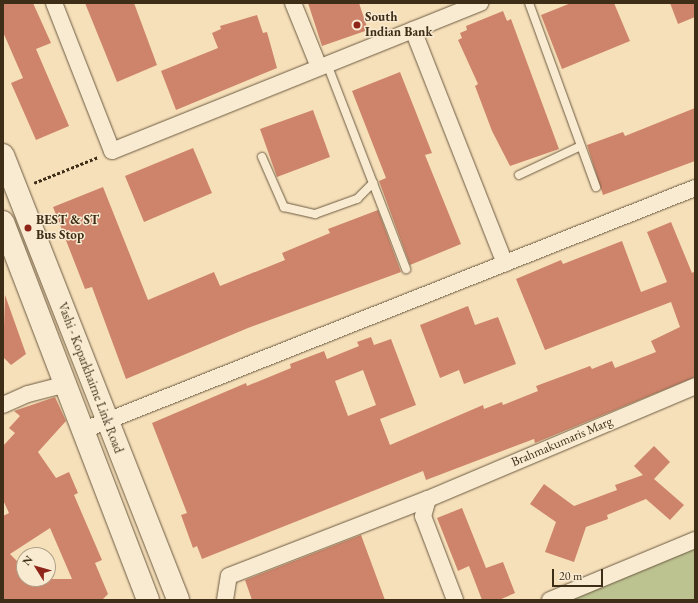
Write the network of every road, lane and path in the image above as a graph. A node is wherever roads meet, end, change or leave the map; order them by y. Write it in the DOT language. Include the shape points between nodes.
graph roads {
  1 [pos="54,3"];
  2 [pos="293,3"];
  3 [pos="480,3"];
  4 [pos="529,3"];
  5 [pos="413,30"];
  6 [pos="323,66"];
  7 [pos="581,146"];
  8 [pos="3,155"];
  9 [pos="102,155"];
  10 [pos="262,157"];
  11 [pos="519,175"];
  12 [pos="373,183"];
  13 [pos="596,187"];
  14 [pos="695,188"];
  15 [pos="17,190"];
  16 [pos="3,222"];
  17 [pos="505,263"];
  18 [pos="406,269"];
  19 [pos="67,384"];
  20 [pos="695,386"];
  21 [pos="3,405"];
  22 [pos="107,421"];
  23 [pos="84,430"];
  24 [pos="428,499"];
  25 [pos="695,540"];
  26 [pos="148,600"];
  27 [pos="178,600"];
  28 [pos="225,600"];
  29 [pos="455,600"];
  30 [pos="550,600"];
  1 -- 6 [label="street" via="112,151"];
  2 -- 6 [label="street"];
  3 -- 5 [label="street"];
  4 -- 7 [label="lane"];
  5 -- 6 [label="street"];
  5 -- 17 [label="street"];
  6 -- 12 [label="lane"];
  7 -- 11 [label="lane"];
  7 -- 13 [label="lane"];
  8 -- 15 [label="main road, Vashi - Koparkhairne Link Road"];
  9 -- 15 [label="path"];
  10 -- 12 [label="lane" via="284,207 315,214 357,199"];
  12 -- 18 [label="lane"];
  14 -- 17 [label="street"];
  15 -- 22 [label="main road, Vashi - Koparkhairne Link Road"];
  16 -- 19 [label="main road, Vashi - Koparkhairne Link Road"];
  17 -- 22 [label="street"];
  19 -- 21 [label="street" via="28,394"];
  19 -- 23 [label="main road, Vashi - Koparkhairne Link Road"];
  20 -- 24 [label="street, Brahmakumaris Marg"];
  22 -- 23 [label="street"];
  22 -- 27 [label="main road, Vashi - Koparkhairne Link Road"];
  23 -- 26 [label="main road, Vashi - Koparkhairne Link Road"];
  24 -- 28 [label="street, Brahmakumaris Marg" via="229,576"];
  24 -- 29 [label="street" via="423,516"];
  25 -- 30 [label="street"];
}
